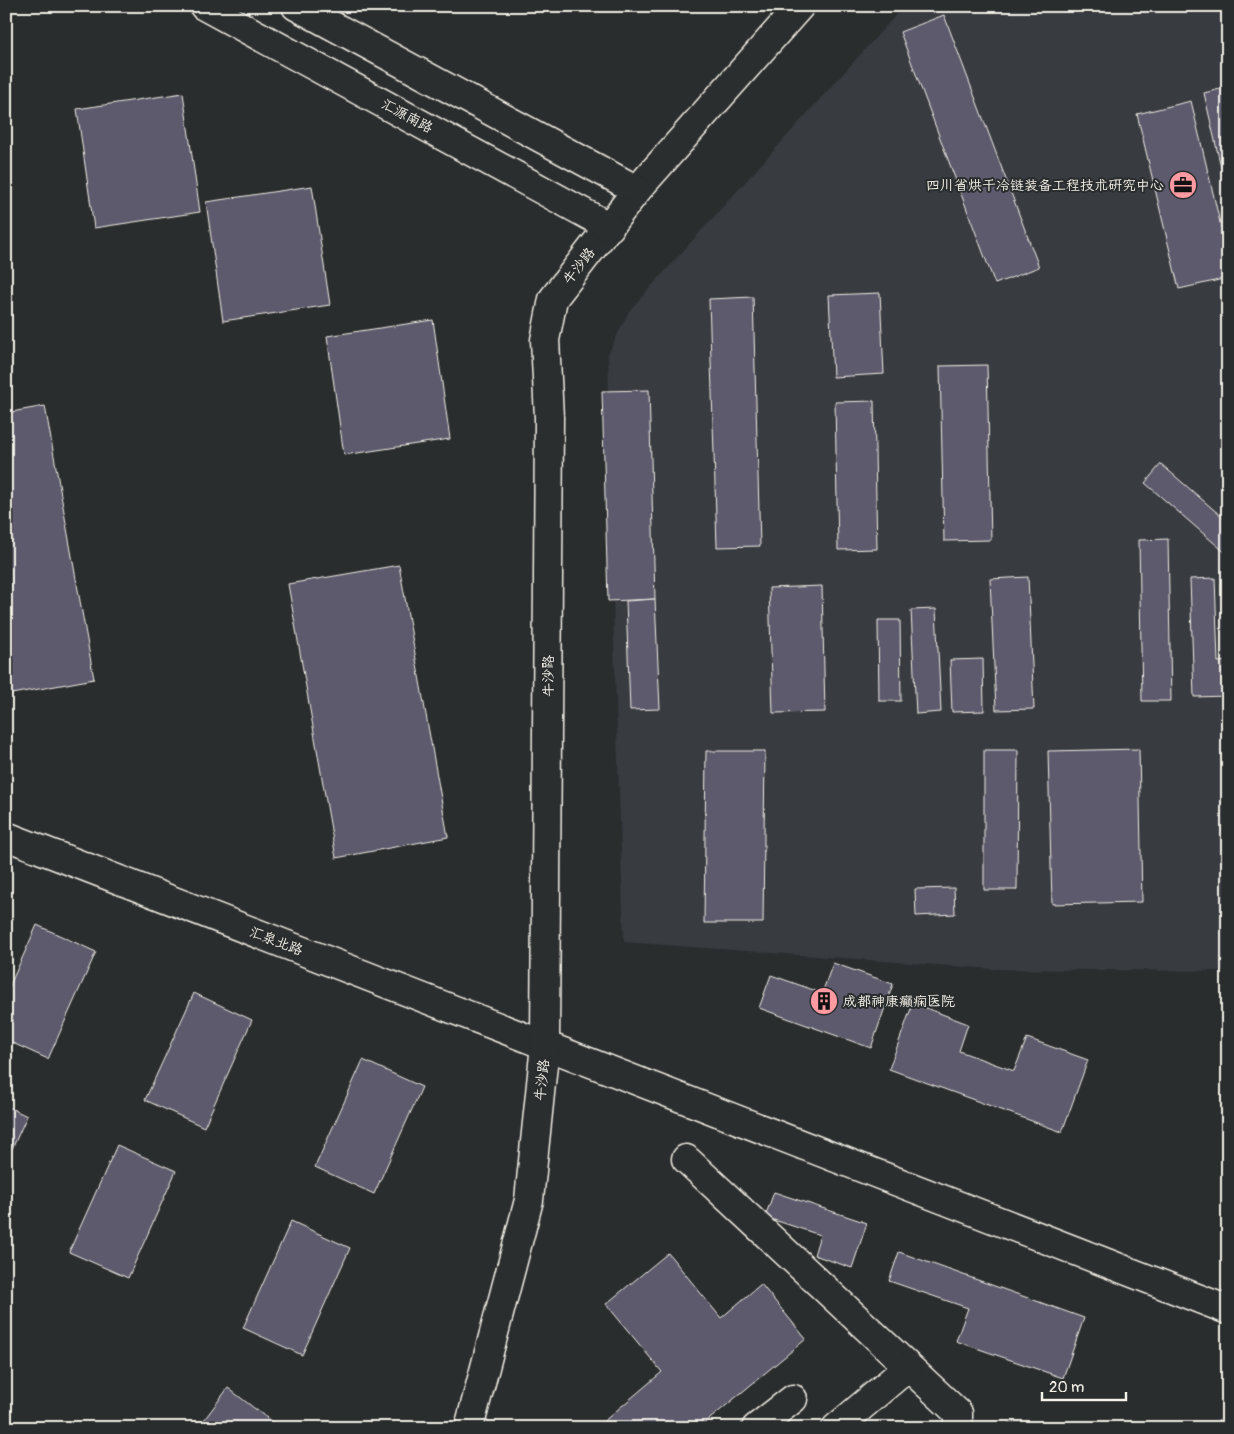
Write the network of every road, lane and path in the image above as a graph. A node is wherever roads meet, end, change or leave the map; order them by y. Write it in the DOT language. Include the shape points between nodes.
graph roads {
  1 [pos="204,6"];
  2 [pos="296,6"];
  3 [pos="800,6"];
  4 [pos="637,190"];
  5 [pos="610,226"];
  6 [pos="6,836"];
  7 [pos="545,1045"];
  8 [pos="686,1159"];
  9 [pos="1228,1310"];
  10 [pos="908,1367"];
  11 [pos="793,1399"];
  12 [pos="469,1428"];
  13 [pos="756,1428"];
  14 [pos="836,1428"];
  15 [pos="958,1428"];
  1 -- 5 [label="street, 汇源南路"];
  2 -- 4 [label="street"];
  3 -- 4 [label="street, 牛沙路"];
  4 -- 5 [label="street, 牛沙路"];
  5 -- 7 [label="street, 牛沙路" via="553,299 545,340 550,417"];
  6 -- 7 [label="street, 汇泉北路"];
  7 -- 9 [label="street, 汇泉北路"];
  7 -- 12 [label="street, 牛沙路" via="529,1200"];
  8 -- 10 [label="street"];
  10 -- 14 [label="street"];
  10 -- 15 [label="street" via="958,1412"];
  11 -- 13 [label="street"];
}
